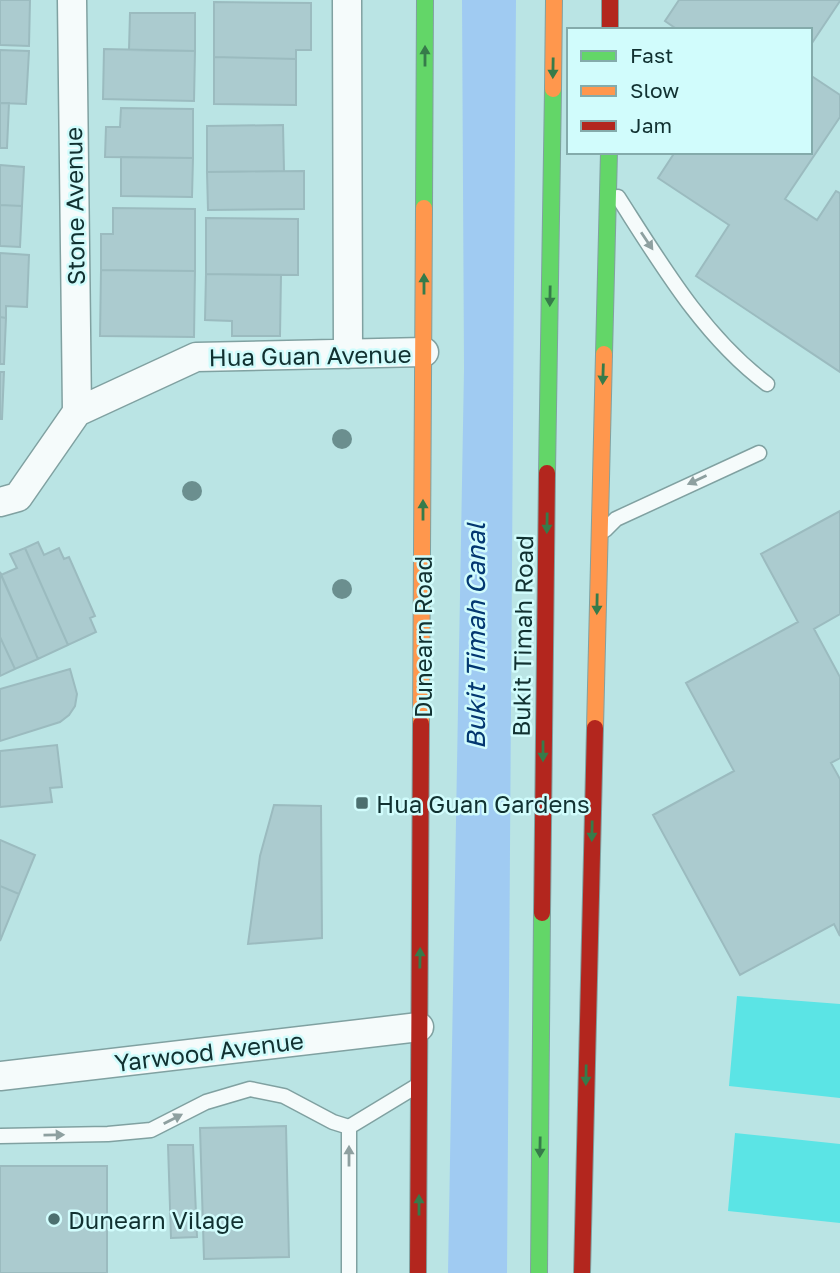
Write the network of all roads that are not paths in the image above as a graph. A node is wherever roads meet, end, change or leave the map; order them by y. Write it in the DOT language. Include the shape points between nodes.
graph roads {
  1 [pos="72,0"];
  2 [pos="347,0"];
  3 [pos="425,0"];
  4 [pos="554,0"];
  5 [pos="610,0"];
  6 [pos="610,28"];
  7 [pos="609,154"];
  8 [pos="609,184"];
  9 [pos="424,352"];
  10 [pos="348,354"];
  11 [pos="767,384"];
  12 [pos="77,412"];
  13 [pos="760,453"];
  14 [pos="0,502"];
  15 [pos="598,536"];
  16 [pos="587,1007"];
  17 [pos="419,1027"];
  18 [pos="570,1032"];
  19 [pos="0,1076"];
  20 [pos="419,1085"];
  21 [pos="349,1127"];
  22 [pos="0,1136"];
  23 [pos="582,1243"];
  24 [pos="349,1273"];
  25 [pos="418,1273"];
  26 [pos="539,1273"];
  27 [pos="582,1273"];
  28 [pos="592,1273"];
  1 -- 12 [label="street, Stone Avenue"];
  2 -- 10 [label="street"];
  9 -- 3 [label="highway, Dunearn Road, one-way"];
  4 -- 26 [label="highway, Bukit Timah Road, one-way" via="546,1050"];
  5 -- 6 [label="highway"];
  7 -- 8 [label="highway"];
  8 -- 11 [label="lane, one-way" via="699,318"];
  8 -- 15 [label="highway, one-way"];
  9 -- 10 [label="street, Hua Guan Avenue"];
  17 -- 9 [label="highway, Dunearn Road, one-way"];
  10 -- 12 [label="street, Hua Guan Avenue" via="196,357"];
  12 -- 14 [label="street" via="18,497"];
  13 -- 15 [label="lane, one-way" via="616,519"];
  15 -- 16 [label="highway, one-way"];
  16 -- 18 [label="highway"];
  16 -- 23 [label="highway, one-way"];
  17 -- 19 [label="street, Yarwood Avenue"];
  17 -- 20 [label="highway, Dunearn Road"];
  20 -- 21 [label="lane"];
  25 -- 20 [label="highway, Dunearn Road, one-way"];
  22 -- 21 [label="lane, one-way" via="150,1130 206,1102 250,1089 284,1096"];
  24 -- 21 [label="lane, one-way"];
  23 -- 27 [label="highway"];
  23 -- 28 [label="street"];
}
